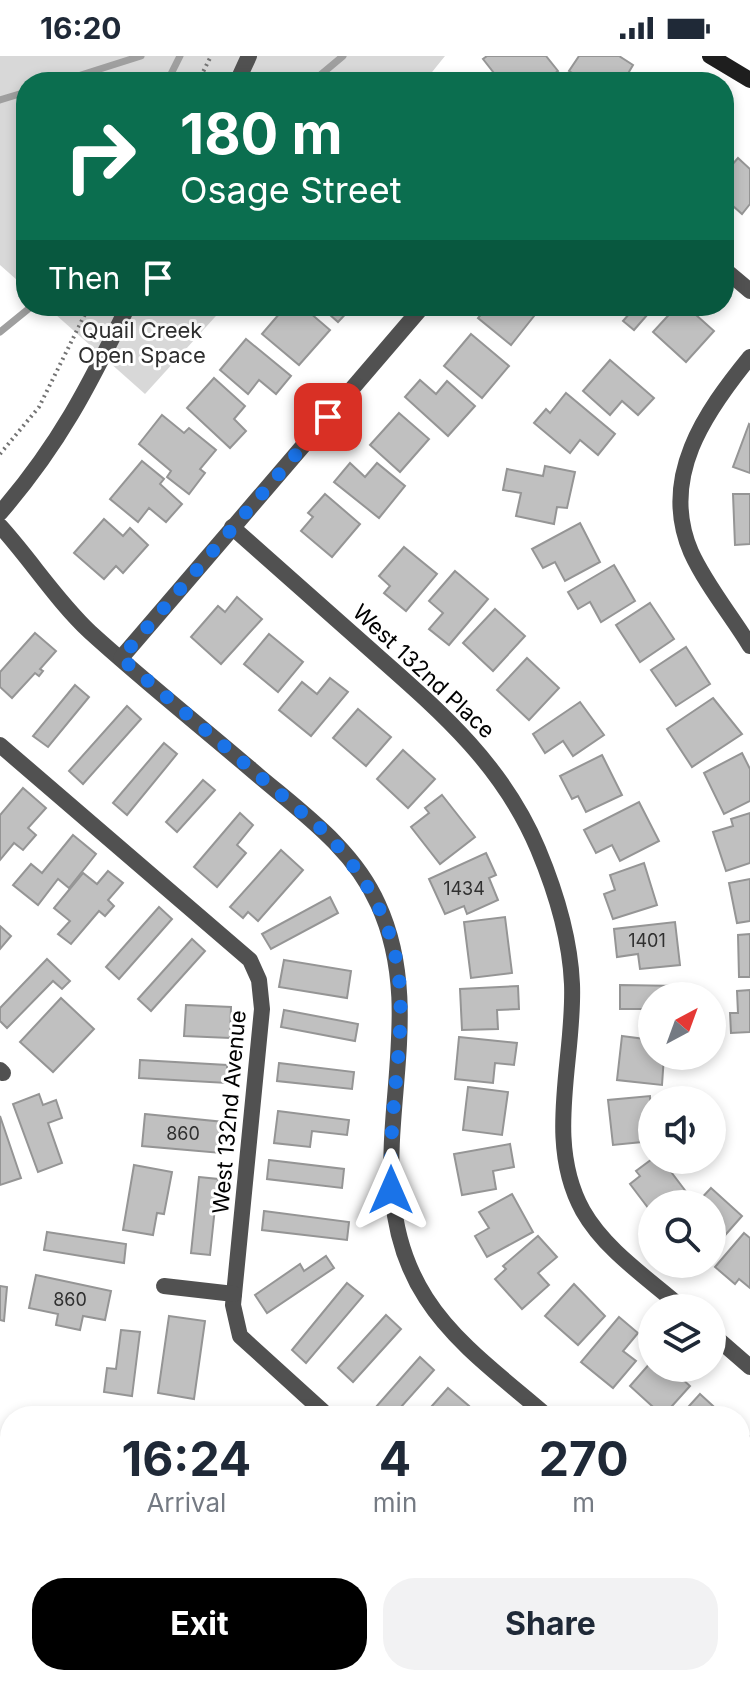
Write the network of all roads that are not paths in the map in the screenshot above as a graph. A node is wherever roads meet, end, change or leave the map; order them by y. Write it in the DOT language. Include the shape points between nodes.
graph roads {
  1 [pos="710,56"];
  2 [pos="750,80"];
  3 [pos="734,277"];
  4 [pos="750,291"];
  5 [pos="123,316"];
  6 [pos="414,316"];
  7 [pos="750,357"];
  8 [pos="0,513"];
  9 [pos="0,526"];
  10 [pos="232,527"];
  11 [pos="750,646"];
  12 [pos="121,658"];
  13 [pos="0,745"];
  14 [pos="164,1286"];
  15 [pos="234,1294"];
  16 [pos="666,1294"];
  17 [pos="726,1346"];
  18 [pos="750,1367"];
  19 [pos="312,1406"];
  20 [pos="536,1406"];
  1 -- 2 [label="street"];
  3 -- 4 [label="street"];
  5 -- 8 [label="street" via="78,408"];
  6 -- 10 [label="street"];
  7 -- 11 [label="street" via="694,437 682,501 690,550"];
  9 -- 12 [label="street" via="68,610"];
  10 -- 12 [label="street"];
  10 -- 16 [label="street, West 132nd Place" via="458,727 519,810 551,882 569,955 571,1028 563,1140 575,1193 606,1240"];
  12 -- 20 [label="street" via="326,833 378,902 395,947 402,990 390,1159 402,1246 441,1318"];
  13 -- 15 [label="street, West 132nd Avenue" via="221,931 250,960 259,980 262,1009"];
  14 -- 15 [label="street"];
  15 -- 19 [label="street, West 132nd Avenue" via="240,1336"];
  17 -- 18 [label="street"];
}
